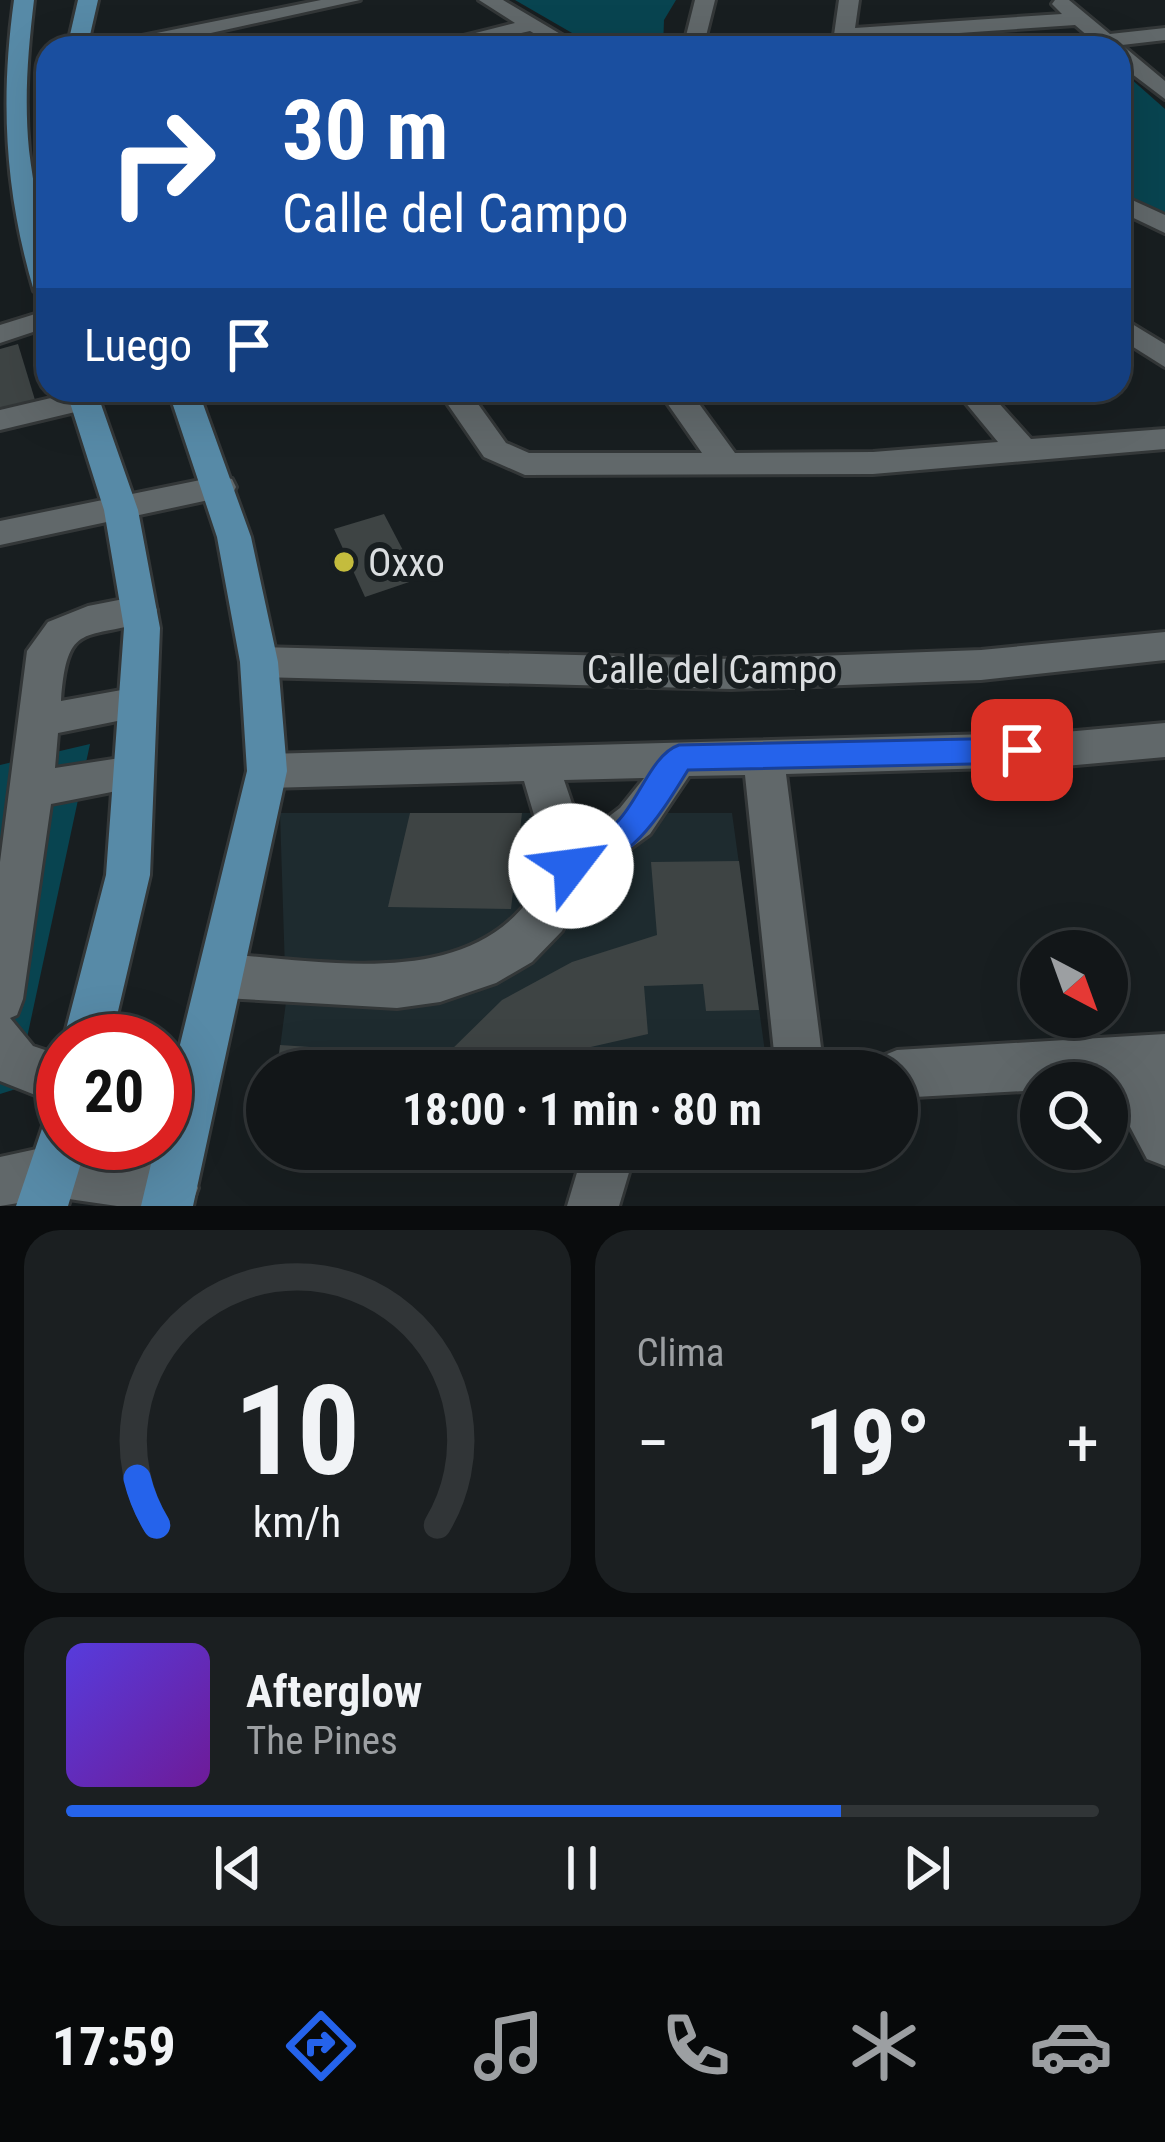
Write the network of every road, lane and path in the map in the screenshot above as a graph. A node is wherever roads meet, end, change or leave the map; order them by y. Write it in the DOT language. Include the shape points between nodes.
graph roads {
  1 [pos="24,0"];
  2 [pos="88,0"];
  3 [pos="350,0"];
  4 [pos="489,0"];
  5 [pos="705,0"];
  6 [pos="849,0"];
  7 [pos="1058,0"];
  8 [pos="1079,19"];
  9 [pos="532,25"];
  10 [pos="1165,34"];
  11 [pos="79,36"];
  12 [pos="172,36"];
  13 [pos="481,36"];
  14 [pos="552,36"];
  15 [pos="696,36"];
  16 [pos="847,36"];
  17 [pos="908,36"];
  18 [pos="1100,36"];
  19 [pos="1131,42"];
  20 [pos="1131,72"];
  21 [pos="1165,92"];
  22 [pos="1131,207"];
  23 [pos="1165,225"];
  24 [pos="36,257"];
  25 [pos="36,321"];
  26 [pos="1131,333"];
  27 [pos="0,334"];
  28 [pos="1165,358"];
  29 [pos="60,402"];
  30 [pos="85,402"];
  31 [pos="188,402"];
  32 [pos="461,402"];
  33 [pos="682,402"];
  34 [pos="980,402"];
  35 [pos="0,420"];
  36 [pos="1165,439"];
  37 [pos="1024,454"];
  38 [pos="727,465"];
  39 [pos="220,487"];
  40 [pos="122,510"];
  41 [pos="0,532"];
  42 [pos="139,610"];
  43 [pos="1165,646"];
  44 [pos="259,662"];
  45 [pos="138,703"];
  46 [pos="41,720"];
  47 [pos="1165,740"];
  48 [pos="679,758"];
  49 [pos="764,759"];
  50 [pos="538,760"];
  51 [pos="267,771"];
  52 [pos="134,773"];
  53 [pos="33,789"];
  54 [pos="571,866"];
  55 [pos="224,976"];
  56 [pos="0,999"];
  57 [pos="94,1014"];
  58 [pos="0,1038"];
  59 [pos="798,1050"];
  60 [pos="1146,1059"];
  61 [pos="36,1073"];
  62 [pos="918,1073"];
  63 [pos="1165,1141"];
  64 [pos="604,1170"];
  65 [pos="53,1172"];
  66 [pos="0,1183"];
  67 [pos="170,1197"];
  68 [pos="593,1206"];
  1 -- 24 [label="main road" via="14,141"];
  2 -- 11 [label="main road"];
  3 -- 12 [label="street"];
  4 -- 9 [label="street"];
  5 -- 15 [label="street"];
  6 -- 16 [label="street"];
  7 -- 8 [label="street"];
  8 -- 17 [label="street"];
  8 -- 18 [label="street"];
  9 -- 13 [label="street"];
  9 -- 14 [label="street"];
  10 -- 19 [label="street"];
  20 -- 21 [label="street"];
  22 -- 23 [label="street"];
  25 -- 27 [label="street"];
  26 -- 28 [label="street"];
  29 -- 35 [label="street"];
  30 -- 40 [label="main road"];
  31 -- 39 [label="main road"];
  32 -- 38 [label="street" via="495,450 525,464"];
  33 -- 38 [label="street"];
  34 -- 37 [label="street"];
  36 -- 37 [label="street"];
  37 -- 38 [label="street"];
  39 -- 40 [label="street"];
  39 -- 44 [label="main road"];
  40 -- 41 [label="street"];
  40 -- 42 [label="main road"];
  42 -- 45 [label="main road"];
  42 -- 46 [label="street" via="61,632 46,651"];
  43 -- 44 [label="street, Calle del Campo" via="981,665 731,674"];
  44 -- 51 [label="main road"];
  45 -- 46 [label="street"];
  45 -- 52 [label="main road"];
  46 -- 53 [label="street"];
  47 -- 49 [label="street"];
  48 -- 49 [label="street"];
  48 -- 50 [label="street"];
  48 -- 54 [label="street" via="625,836"];
  49 -- 59 [label="street"];
  50 -- 51 [label="street"];
  50 -- 54 [label="street"];
  51 -- 55 [label="main road"];
  52 -- 53 [label="street"];
  52 -- 57 [label="main road" via="128,875"];
  53 -- 56 [label="street"];
  54 -- 55 [label="street" via="546,916 502,958 447,979 386,986"];
  55 -- 67 [label="main road"];
  58 -- 61 [label="street"];
  60 -- 62 [label="street"];
  60 -- 63 [label="street"];
  64 -- 68 [label="street"];
  65 -- 66 [label="street"];
  65 -- 67 [label="street"];
}
